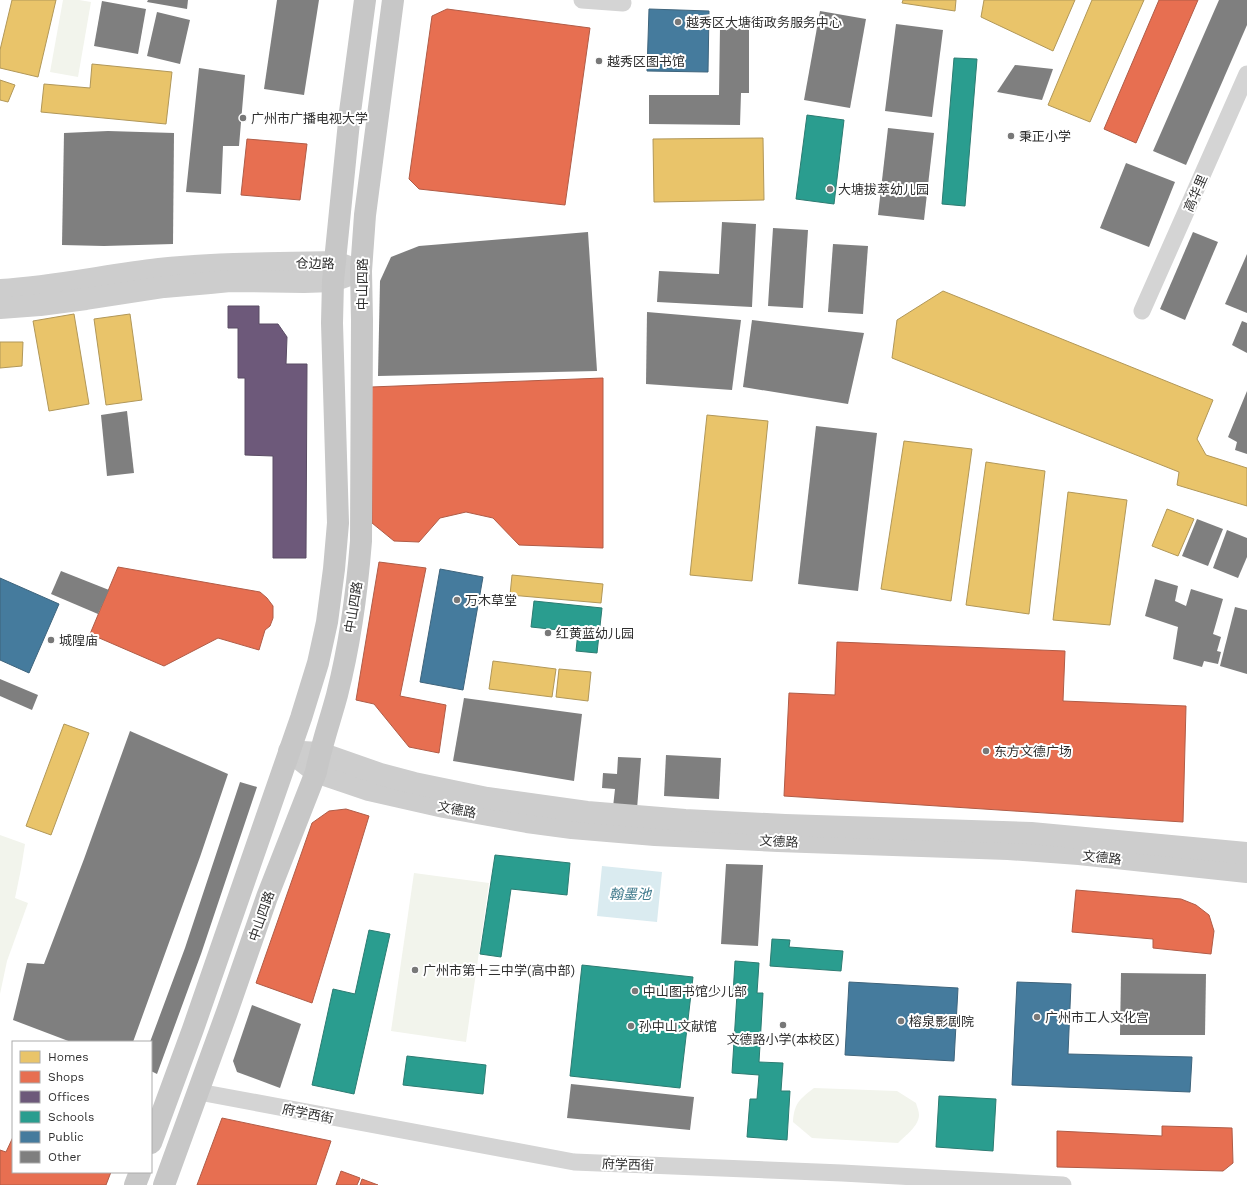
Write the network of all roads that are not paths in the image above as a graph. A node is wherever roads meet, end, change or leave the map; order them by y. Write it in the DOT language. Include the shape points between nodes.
graph roads {
  1 [pos="365,0"];
  2 [pos="393,0"];
  3 [pos="582,0"];
  4 [pos="623,3"];
  5 [pos="1247,74"];
  6 [pos="334,271"];
  7 [pos="361,271"];
  8 [pos="0,290"];
  9 [pos="0,308"];
  10 [pos="1142,311"];
  11 [pos="289,751"];
  12 [pos="318,763"];
  13 [pos="1247,853"];
  14 [pos="1247,872"];
  15 [pos="199,1092"];
  16 [pos="152,1140"];
  17 [pos="140,1173"];
  18 [pos="135,1185"];
  19 [pos="164,1185"];
  20 [pos="1063,1185"];
  1 -- 6 [label="main road, 中山四路" via="350,112"];
  2 -- 7 [label="main road, 中山四路" via="365,215"];
  3 -- 4 [label="street"];
  5 -- 10 [label="street, 高华里"];
  6 -- 7 [label="main road, 仓边路"];
  6 -- 8 [label="main road, 仓边路" via="196,266 159,269 36,288"];
  6 -- 9 [label="main road, 仓边路" via="304,282 217,282 164,287 86,300"];
  6 -- 11 [label="main road, 中山四路" via="332,330 338,523 334,569 327,622 318,662"];
  7 -- 12 [label="main road, 中山四路" via="361,533 358,576 337,694"];
  11 -- 12 [label="main road"];
  11 -- 16 [label="main road, 中山四路"];
  12 -- 13 [label="main road, 文德路" via="487,798 587,812 785,825 1031,833"];
  12 -- 14 [label="main road, 文德路" via="368,790 493,816 572,828 778,842 1008,849"];
  12 -- 15 [label="main road, 中山四路" via="267,897"];
  15 -- 19 [label="main road, 中山四路"];
  15 -- 20 [label="street, 府学西街" via="574,1162"];
  17 -- 18 [label="main road"];
}
